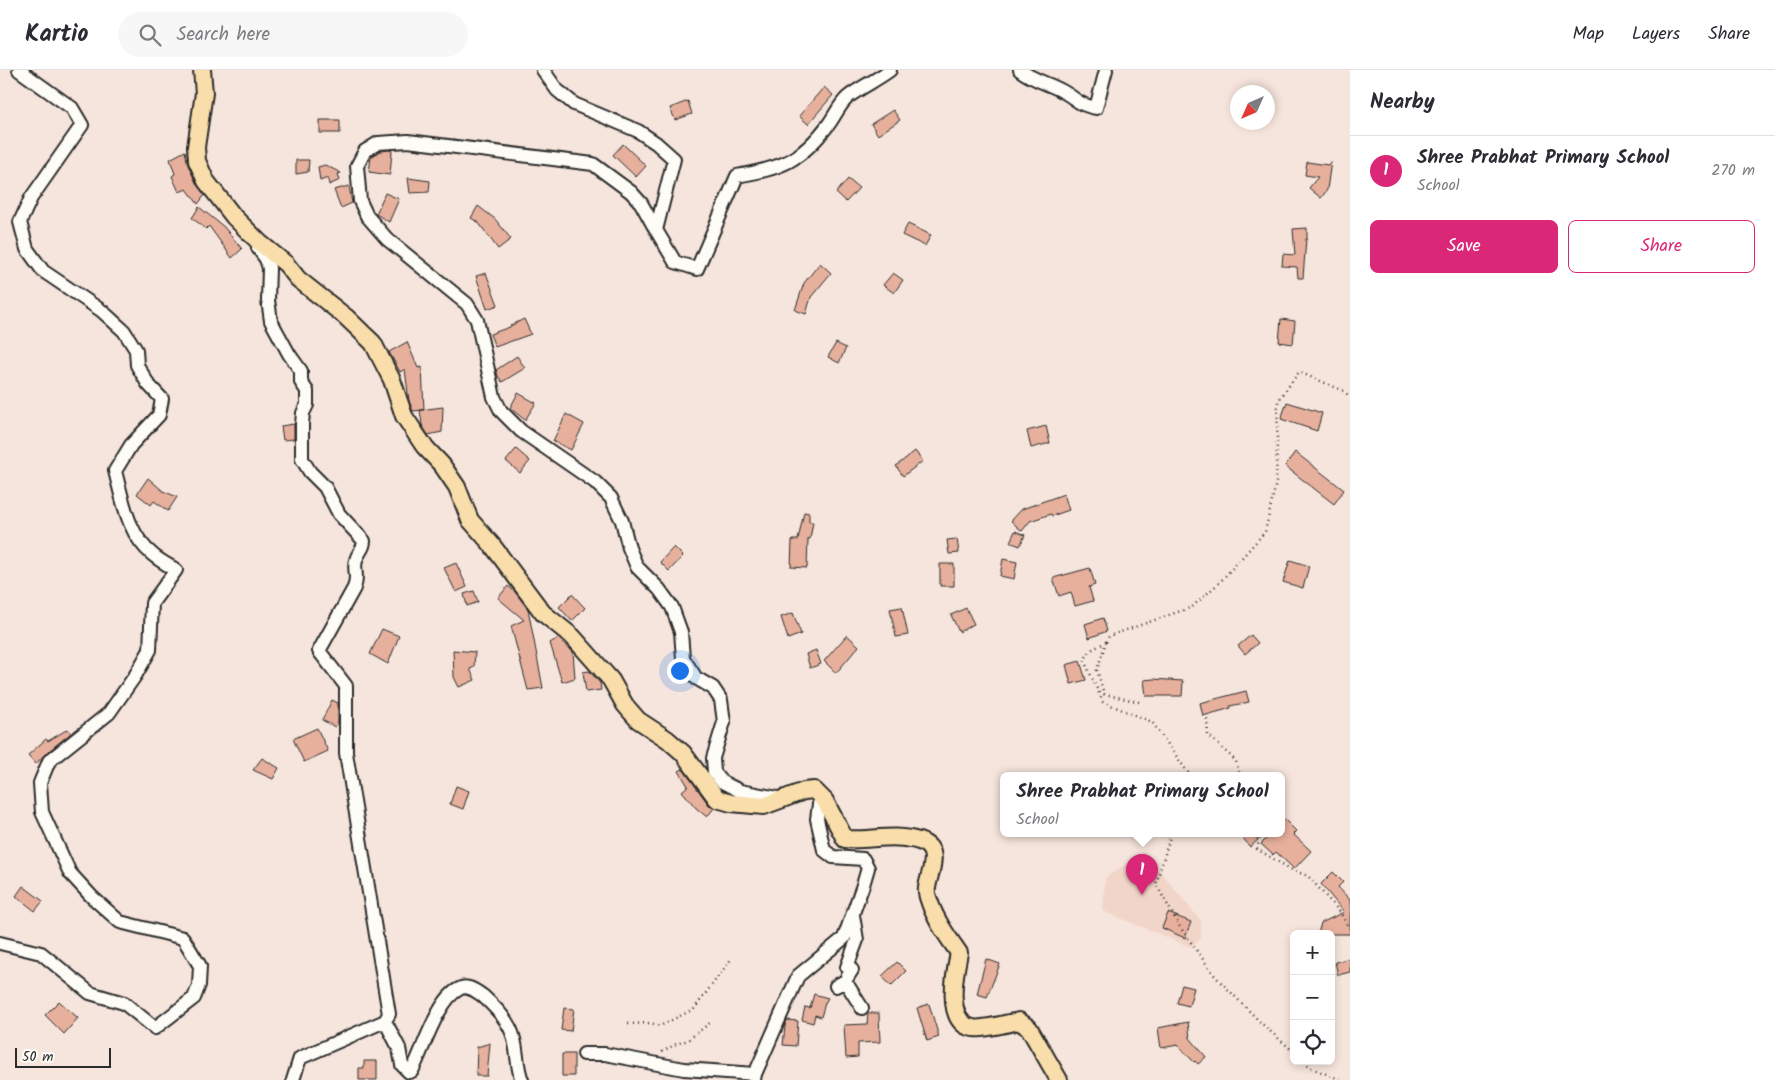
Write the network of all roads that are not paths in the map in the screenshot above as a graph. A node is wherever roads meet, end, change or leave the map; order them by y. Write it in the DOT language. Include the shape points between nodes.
graph roads {
  1 [pos="18,70"];
  2 [pos="202,70"];
  3 [pos="543,70"];
  4 [pos="890,70"];
  5 [pos="1020,70"];
  6 [pos="1106,70"];
  7 [pos="656,230"];
  8 [pos="260,243"];
  9 [pos="820,797"];
  10 [pos="783,799"];
  11 [pos="853,915"];
  12 [pos="0,943"];
  13 [pos="862,1008"];
  14 [pos="385,1021"];
  15 [pos="584,1054"];
  16 [pos="755,1077"];
  17 [pos="293,1080"];
  18 [pos="522,1080"];
  19 [pos="1059,1080"];
  1 -- 12 [label="street" via="72,108 82,126 31,198 20,222 27,249 43,271 102,311 124,331 136,350 136,365 162,399 159,416 131,445 114,471 128,520 137,536 152,554 176,570 152,603 150,650 135,676 109,713 49,761 40,783 42,812 70,873 120,922 183,938 200,966 199,985 194,998 155,1028 124,1002 90,992 41,953"];
  2 -- 8 [label="main road" via="204,93 197,160 206,181 234,217"];
  3 -- 7 [label="street" via="557,90 574,104 638,131 674,159"];
  4 -- 7 [label="street" via="848,97 809,148 795,158 784,165 737,176 697,269 675,262"];
  5 -- 6 [label="street" via="1064,92 1081,105 1096,108"];
  7 -- 10 [label="street" via="631,192 593,164 408,141 378,143 365,151 357,166 360,201 368,216 387,239 467,304 477,320 494,397 501,411 521,432 595,482 611,498 637,568 672,607 681,632 682,658 696,678 713,688 721,700 724,722 713,758 714,772 722,782 740,791"];
  8 -- 10 [label="main road" via="373,344 392,380 404,416 457,487 470,520 543,613 573,637 611,680 638,720 682,753 717,799 764,806"];
  8 -- 14 [label="street" via="258,248 270,268 268,300 271,321 301,371 301,382 307,391 302,424 302,459 325,487 339,514 364,541 356,559 358,579 319,651 346,686 346,753 389,1014"];
  9 -- 10 [label="main road" via="814,790"];
  9 -- 11 [label="street" via="817,818 824,850 833,856 863,859 868,868"];
  9 -- 19 [label="main road" via="845,839 892,837 920,842 929,848 934,861 926,890 939,924 959,953 954,976 954,1009 963,1024 974,1028 1019,1021 1029,1028"];
  11 -- 13 [label="street" via="857,940 847,967 852,970 841,983"];
  11 -- 16 [label="street" via="844,938 798,976"];
  14 -- 17 [label="street" via="300,1058"];
  14 -- 18 [label="street" via="399,1048 402,1065 412,1071 443,1005 459,988 469,988 490,1003 510,1027 516,1042"];
  15 -- 16 [label="street" via="605,1054 655,1065"];
}
